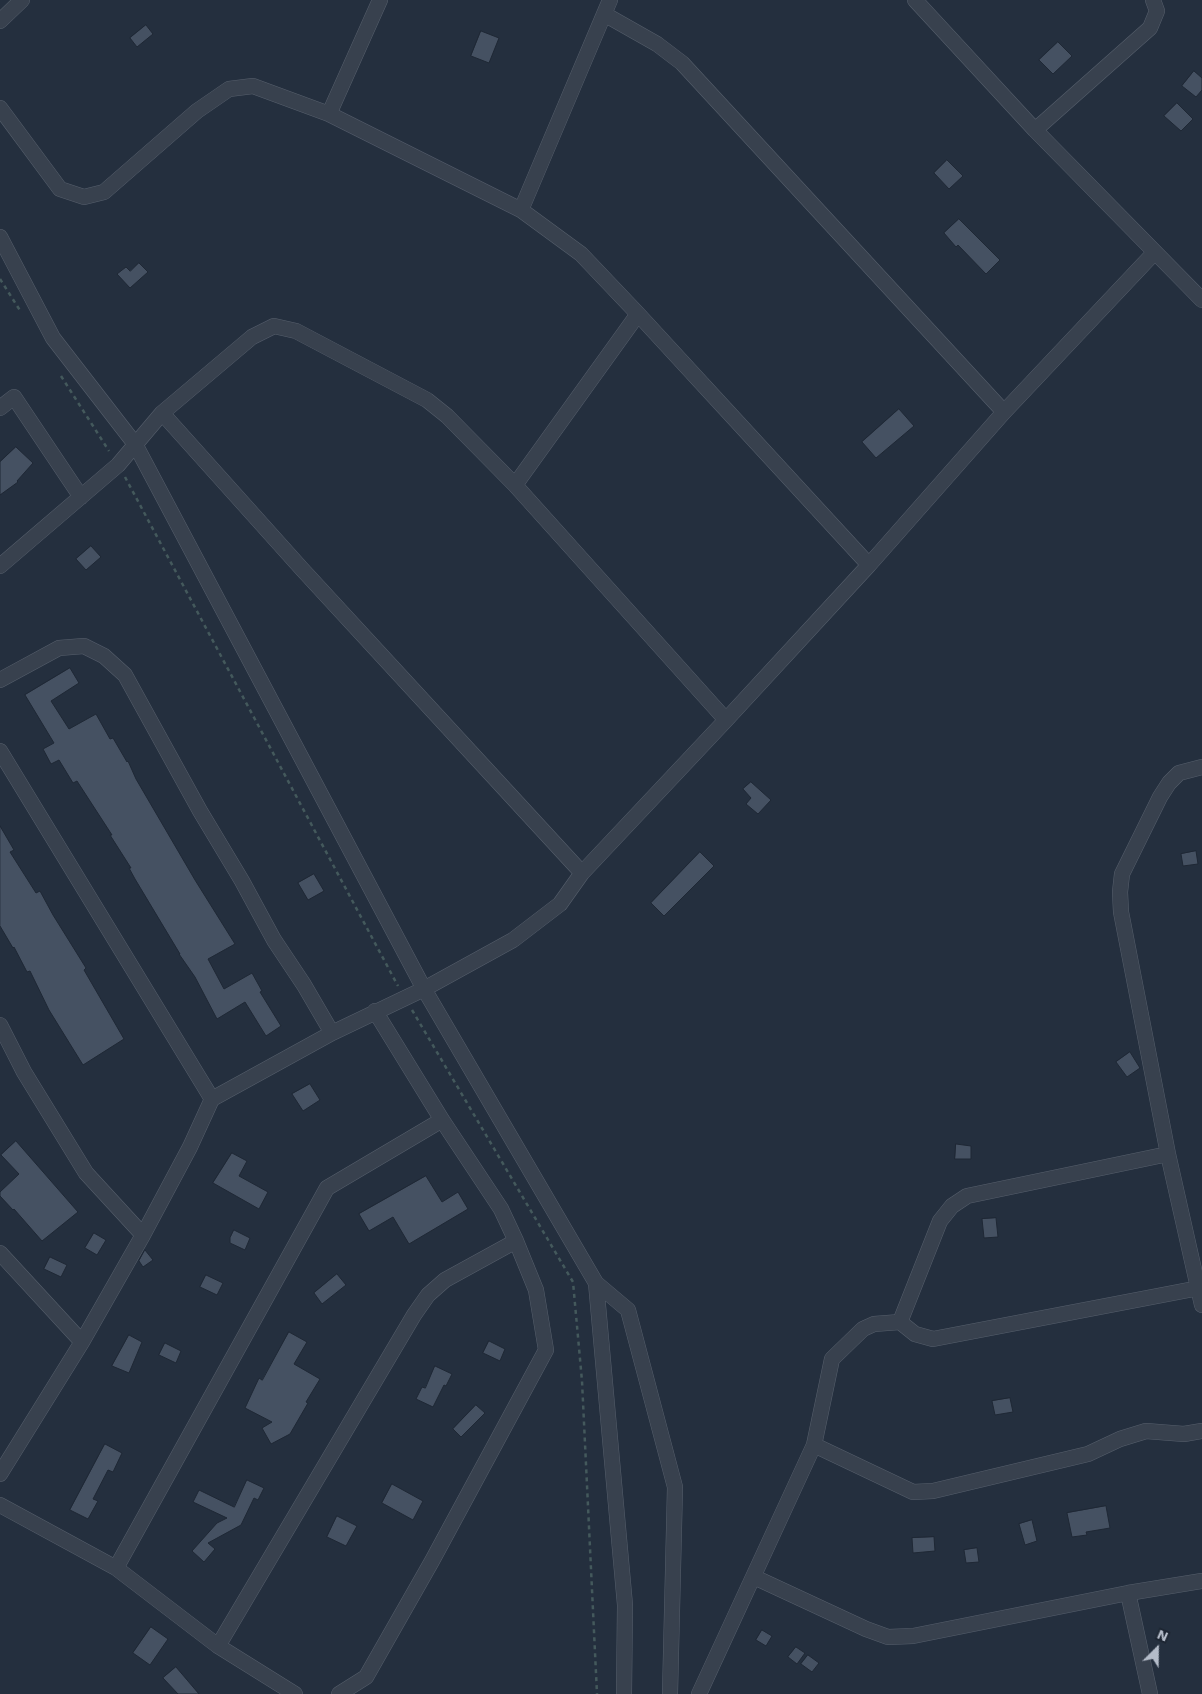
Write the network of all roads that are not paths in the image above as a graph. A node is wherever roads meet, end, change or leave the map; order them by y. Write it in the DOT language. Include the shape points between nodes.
graph roads {
  1 [pos="22,0"];
  2 [pos="380,0"];
  3 [pos="610,0"];
  4 [pos="916,0"];
  5 [pos="1153,0"];
  6 [pos="604,14"];
  7 [pos="0,22"];
  8 [pos="0,108"];
  9 [pos="329,114"];
  10 [pos="1035,130"];
  11 [pos="521,210"];
  12 [pos="0,237"];
  13 [pos="1154,253"];
  14 [pos="1202,300"];
  15 [pos="638,314"];
  16 [pos="0,408"];
  17 [pos="1004,412"];
  18 [pos="162,413"];
  19 [pos="135,444"];
  20 [pos="515,485"];
  21 [pos="80,497"];
  22 [pos="869,565"];
  23 [pos="0,566"];
  24 [pos="0,680"];
  25 [pos="726,720"];
  26 [pos="0,751"];
  27 [pos="1202,767"];
  28 [pos="582,874"];
  29 [pos="424,989"];
  30 [pos="375,1011"];
  31 [pos="0,1025"];
  32 [pos="332,1033"];
  33 [pos="212,1100"];
  34 [pos="442,1120"];
  35 [pos="1168,1154"];
  36 [pos="143,1235"];
  37 [pos="516,1241"];
  38 [pos="0,1253"];
  39 [pos="596,1283"];
  40 [pos="1198,1288"];
  41 [pos="1202,1305"];
  42 [pos="900,1322"];
  43 [pos="82,1342"];
  44 [pos="1202,1431"];
  45 [pos="814,1445"];
  46 [pos="5,1454"];
  47 [pos="0,1474"];
  48 [pos="0,1505"];
  49 [pos="116,1568"];
  50 [pos="754,1577"];
  51 [pos="1202,1581"];
  52 [pos="1128,1593"];
  53 [pos="218,1646"];
  54 [pos="295,1694"];
  55 [pos="340,1694"];
  56 [pos="624,1694"];
  57 [pos="670,1694"];
  58 [pos="699,1694"];
  59 [pos="1150,1694"];
  1 -- 7 [label="street"];
  2 -- 9 [label="street"];
  3 -- 6 [label="street"];
  4 -- 10 [label="street"];
  5 -- 10 [label="street" via="1157,11 1150,28"];
  6 -- 11 [label="street"];
  6 -- 17 [label="street" via="657,44 682,63"];
  8 -- 9 [label="street" via="60,189 84,197 104,192 197,111 229,89 254,86"];
  9 -- 11 [label="street"];
  10 -- 13 [label="street"];
  11 -- 15 [label="street" via="581,254"];
  12 -- 19 [label="street" via="53,338"];
  13 -- 14 [label="street"];
  13 -- 17 [label="street"];
  15 -- 20 [label="street"];
  15 -- 22 [label="street"];
  16 -- 21 [label="street" via="14,397"];
  17 -- 22 [label="street"];
  18 -- 19 [label="street"];
  18 -- 20 [label="street" via="252,337 274,326 296,331 427,400"];
  18 -- 28 [label="street"];
  19 -- 21 [label="street" via="118,465"];
  19 -- 29 [label="street"];
  20 -- 25 [label="street"];
  21 -- 23 [label="street"];
  22 -- 25 [label="street"];
  24 -- 32 [label="street" via="59,648 84,646 104,656 125,675 274,940"];
  25 -- 28 [label="street"];
  26 -- 33 [label="street"];
  27 -- 35 [label="street" via="1178,774 1169,783 1122,874 1120,892"];
  28 -- 29 [label="street" via="560,904 513,940"];
  29 -- 30 [label="street"];
  29 -- 39 [label="street"];
  30 -- 32 [label="street"];
  30 -- 34 [label="street"];
  31 -- 36 [label="street" via="24,1072 86,1172"];
  32 -- 33 [label="street"];
  33 -- 36 [label="street"];
  34 -- 37 [label="street" via="501,1209"];
  34 -- 49 [label="street" via="328,1188"];
  35 -- 40 [label="street"];
  35 -- 42 [label="street" via="967,1196 952,1206 940,1221"];
  36 -- 43 [label="street"];
  37 -- 53 [label="street" via="446,1280 428,1295"];
  37 -- 55 [label="street" via="536,1290 546,1350 366,1677"];
  38 -- 43 [label="street"];
  39 -- 56 [label="street" via="625,1605"];
  39 -- 57 [label="street" via="628,1310 675,1487"];
  40 -- 41 [label="street"];
  40 -- 42 [label="street" via="933,1339 915,1334"];
  42 -- 45 [label="street" via="874,1324 862,1329 832,1359"];
  43 -- 46 [label="street"];
  44 -- 45 [label="street" via="1184,1434 1146,1431 1088,1454 933,1491 913,1492"];
  45 -- 50 [label="street"];
  46 -- 47 [label="street"];
  48 -- 49 [label="street"];
  49 -- 53 [label="street"];
  50 -- 52 [label="street" via="888,1637 913,1636"];
  50 -- 58 [label="street"];
  51 -- 52 [label="street"];
  52 -- 59 [label="street"];
  53 -- 54 [label="street"];
}
